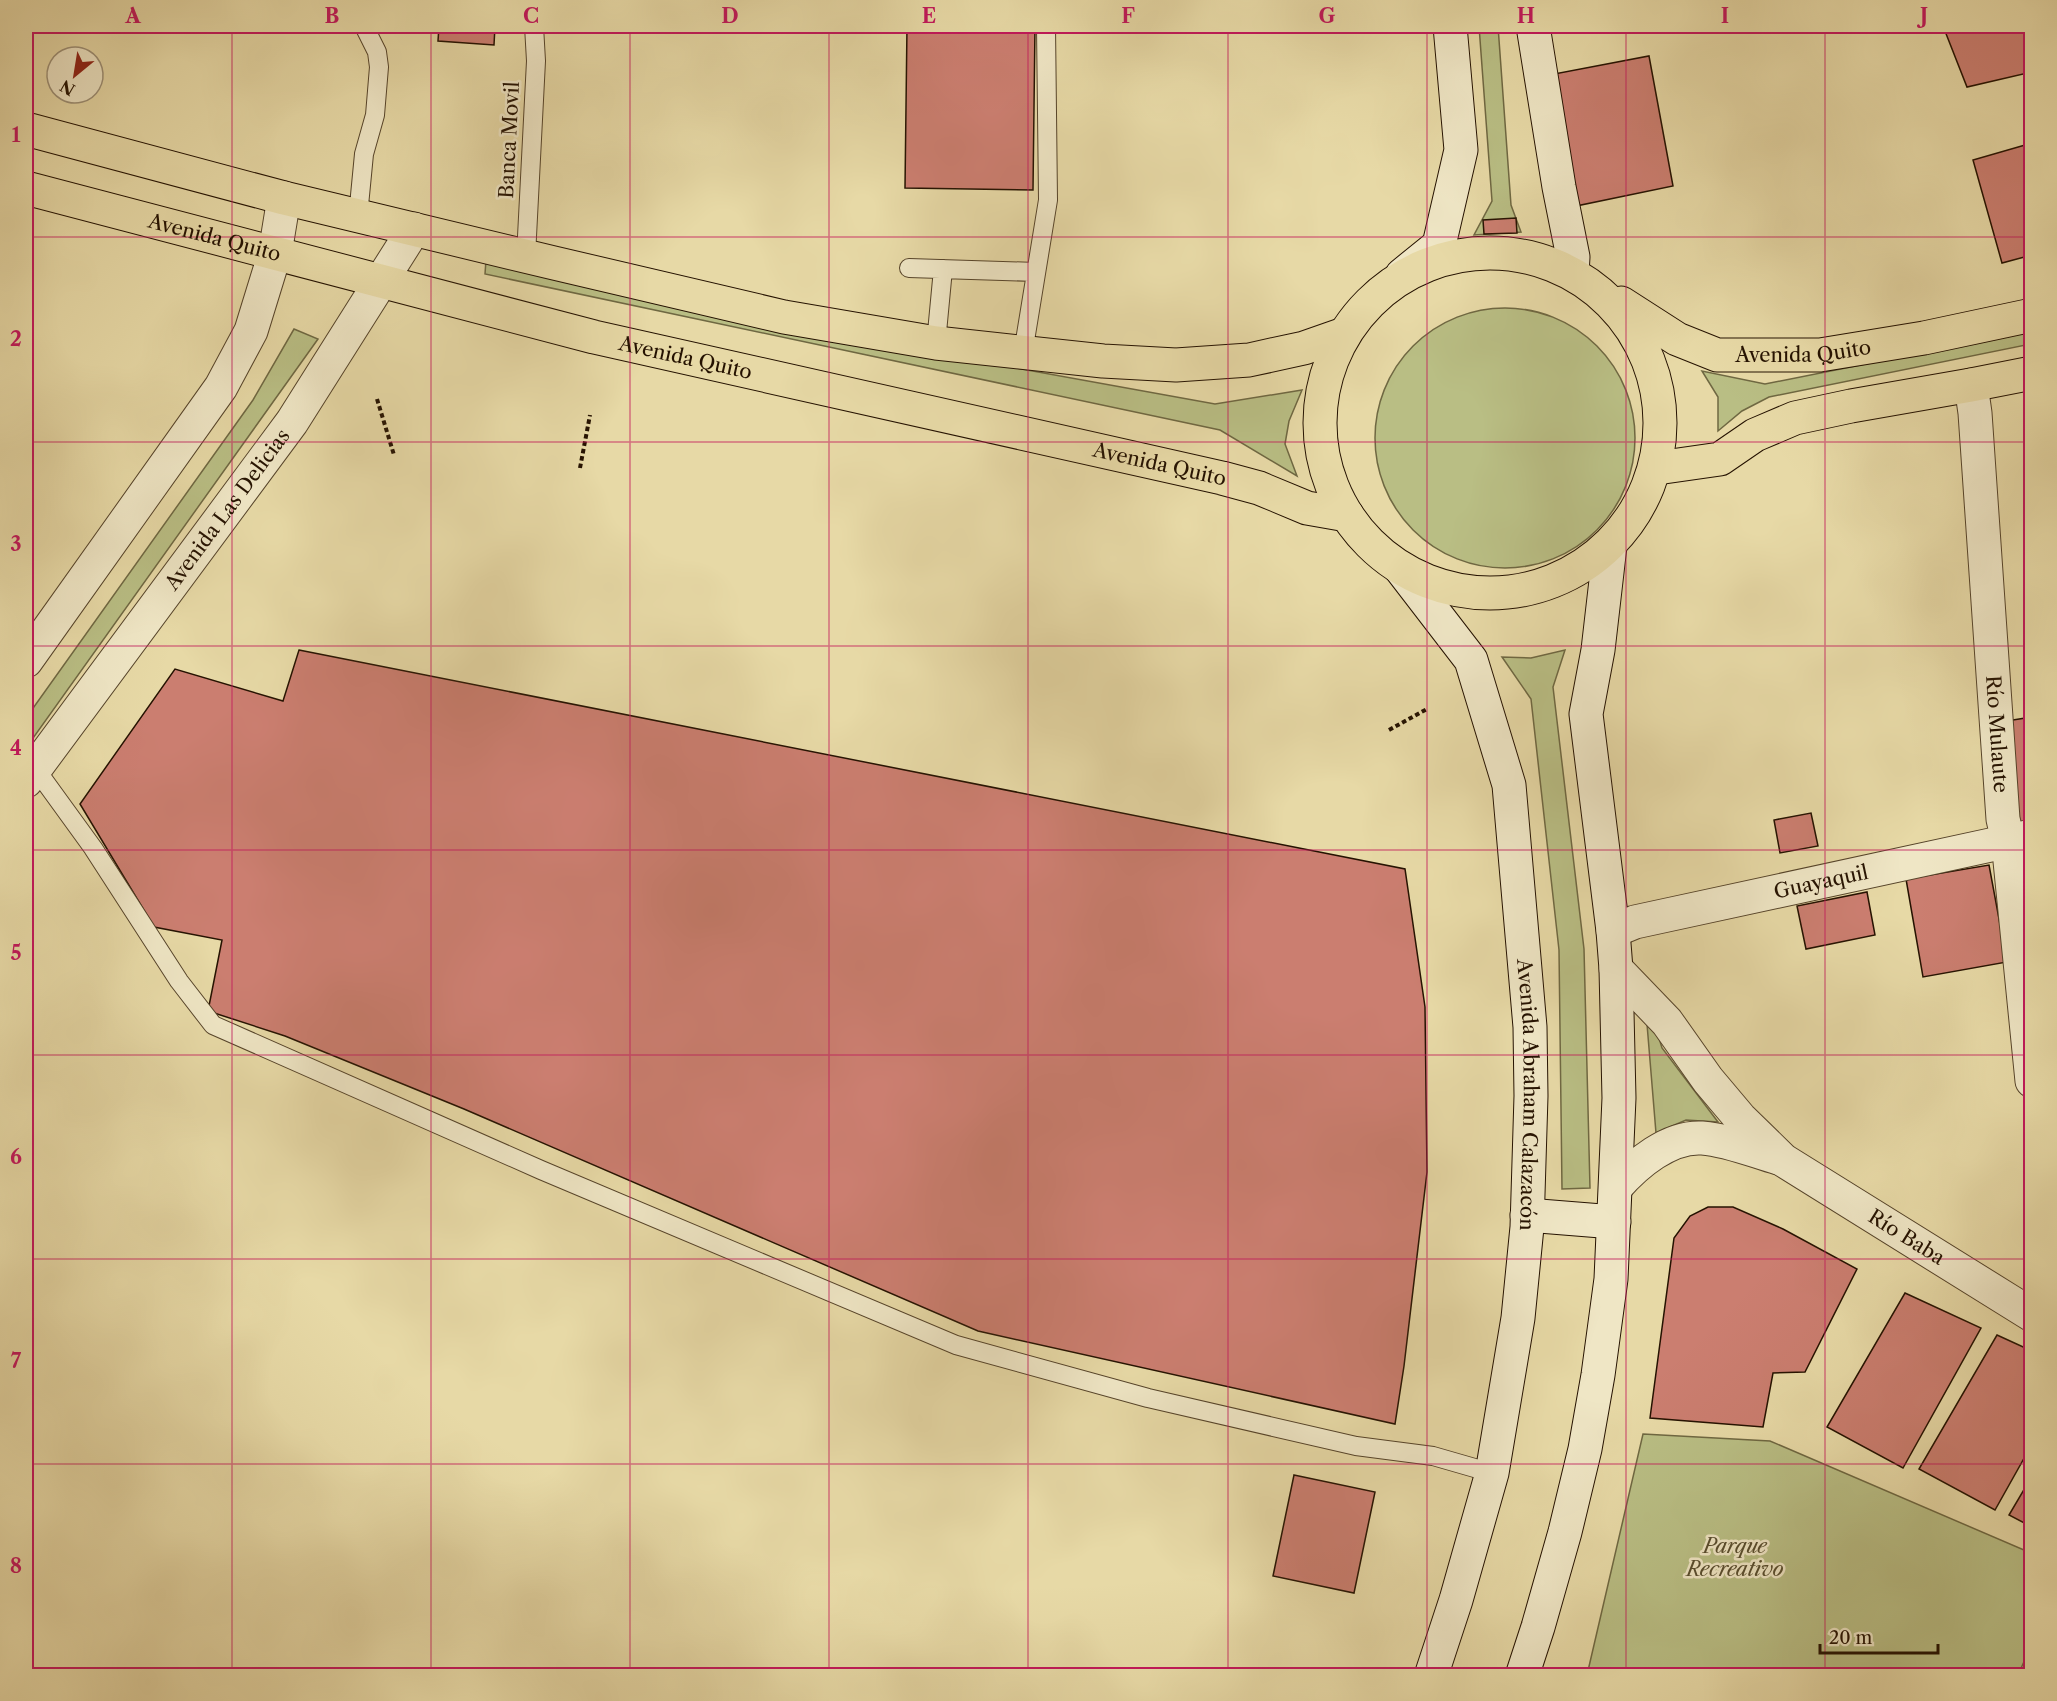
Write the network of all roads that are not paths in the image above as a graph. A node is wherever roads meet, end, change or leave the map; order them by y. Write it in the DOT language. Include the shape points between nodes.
graph roads {
  1 [pos="364,26"];
  2 [pos="534,26"];
  3 [pos="1046,26"];
  4 [pos="1450,26"];
  5 [pos="1533,26"];
  6 [pos="26,129"];
  7 [pos="26,188"];
  8 [pos="284,198"];
  9 [pos="358,216"];
  10 [pos="414,229"];
  11 [pos="275,253"];
  12 [pos="526,256"];
  13 [pos="909,268"];
  14 [pos="943,269"];
  15 [pos="1036,272"];
  16 [pos="1402,275"];
  17 [pos="1582,278"];
  18 [pos="381,281"];
  19 [pos="2031,315"];
  20 [pos="1344,333"];
  21 [pos="936,343"];
  22 [pos="1023,353"];
  23 [pos="2031,373"];
  24 [pos="1971,386"];
  25 [pos="1657,468"];
  26 [pos="1347,515"];
  27 [pos="1610,546"];
  28 [pos="1401,569"];
  29 [pos="26,662"];
  30 [pos="30,775"];
  31 [pos="2020,839"];
  32 [pos="1613,931"];
  33 [pos="1617,969"];
  34 [pos="2031,1081"];
  35 [pos="1783,1160"];
  36 [pos="1616,1187"];
  37 [pos="1527,1215"];
  38 [pos="1614,1222"];
  39 [pos="2031,1315"];
  40 [pos="1492,1473"];
  41 [pos="1431,1676"];
  42 [pos="1522,1676"];
  1 -- 9 [label="lane" via="377,52 379,67"];
  2 -- 12 [label="lane, Banca Movil" via="536,62"];
  3 -- 15 [label="lane" via="1048,200"];
  4 -- 16 [label="street" via="1461,150 1439,245"];
  5 -- 17 [label="street" via="1559,187"];
  6 -- 8 [label="main road"];
  7 -- 11 [label="main road, Avenida Quito"];
  8 -- 9 [label="main road"];
  8 -- 11 [label="street"];
  9 -- 10 [label="main road"];
  10 -- 12 [label="main road"];
  10 -- 18 [label="street, Avenida Las Delicias"];
  11 -- 18 [label="main road, Avenida Quito"];
  11 -- 29 [label="street" via="251,331 220,387"];
  12 -- 21 [label="main road" via="784,317"];
  13 -- 14 [label="lane"];
  14 -- 15 [label="lane"];
  14 -- 21 [label="lane"];
  15 -- 22 [label="lane"];
  16 -- 17 [label="main road" via="1457,255 1516,254"];
  16 -- 20 [label="main road" via="1369,301"];
  17 -- 19 [label="main road, Avenida Quito" via="1677,339 1718,355 1821,355"];
  17 -- 25 [label="main road" via="1638,335 1660,400"];
  18 -- 26 [label="main road, Avenida Quito" via="594,337 1222,478 1307,508"];
  18 -- 30 [label="street, Avenida Las Delicias" via="292,422"];
  20 -- 22 [label="main road" via="1304,348 1249,360 1176,365"];
  20 -- 26 [label="main road" via="1329,362 1321,393 1319,425 1325,467"];
  21 -- 22 [label="main road"];
  23 -- 24 [label="main road"];
  24 -- 25 [label="main road" via="1795,418 1755,435 1720,459"];
  24 -- 31 [label="street, Río Mulaute" via="2003,819"];
  25 -- 27 [label="main road" via="1639,511"];
  26 -- 28 [label="main road" via="1371,545"];
  27 -- 28 [label="main road" via="1564,578 1510,593 1453,590"];
  27 -- 32 [label="street" via="1586,714"];
  28 -- 37 [label="street, Avenida Abraham Calazacón" via="1471,660 1509,785 1530,1027"];
  30 -- 40 [label="lane" via="93,848 179,981 213,1025 541,1170 956,1345 1148,1398 1356,1446 1433,1456"];
  31 -- 32 [label="street, Guayaquil" via="1635,922"];
  31 -- 34 [label="street, Río Mulaute"];
  32 -- 33 [label="street"];
  33 -- 35 [label="street, Río Baba" via="1666,1022 1740,1118"];
  33 -- 36 [label="street"];
  35 -- 36 [label="street, Río Baba" via="1700,1138 1676,1143 1641,1162"];
  35 -- 39 [label="street, Río Baba"];
  36 -- 38 [label="street"];
  37 -- 38 [label="street"];
  37 -- 40 [label="street, Avenida Abraham Calazacón" via="1518,1318"];
  38 -- 42 [label="street" via="1611,1279 1585,1449"];
  40 -- 41 [label="street, Avenida Abraham Calazacón"];
}
